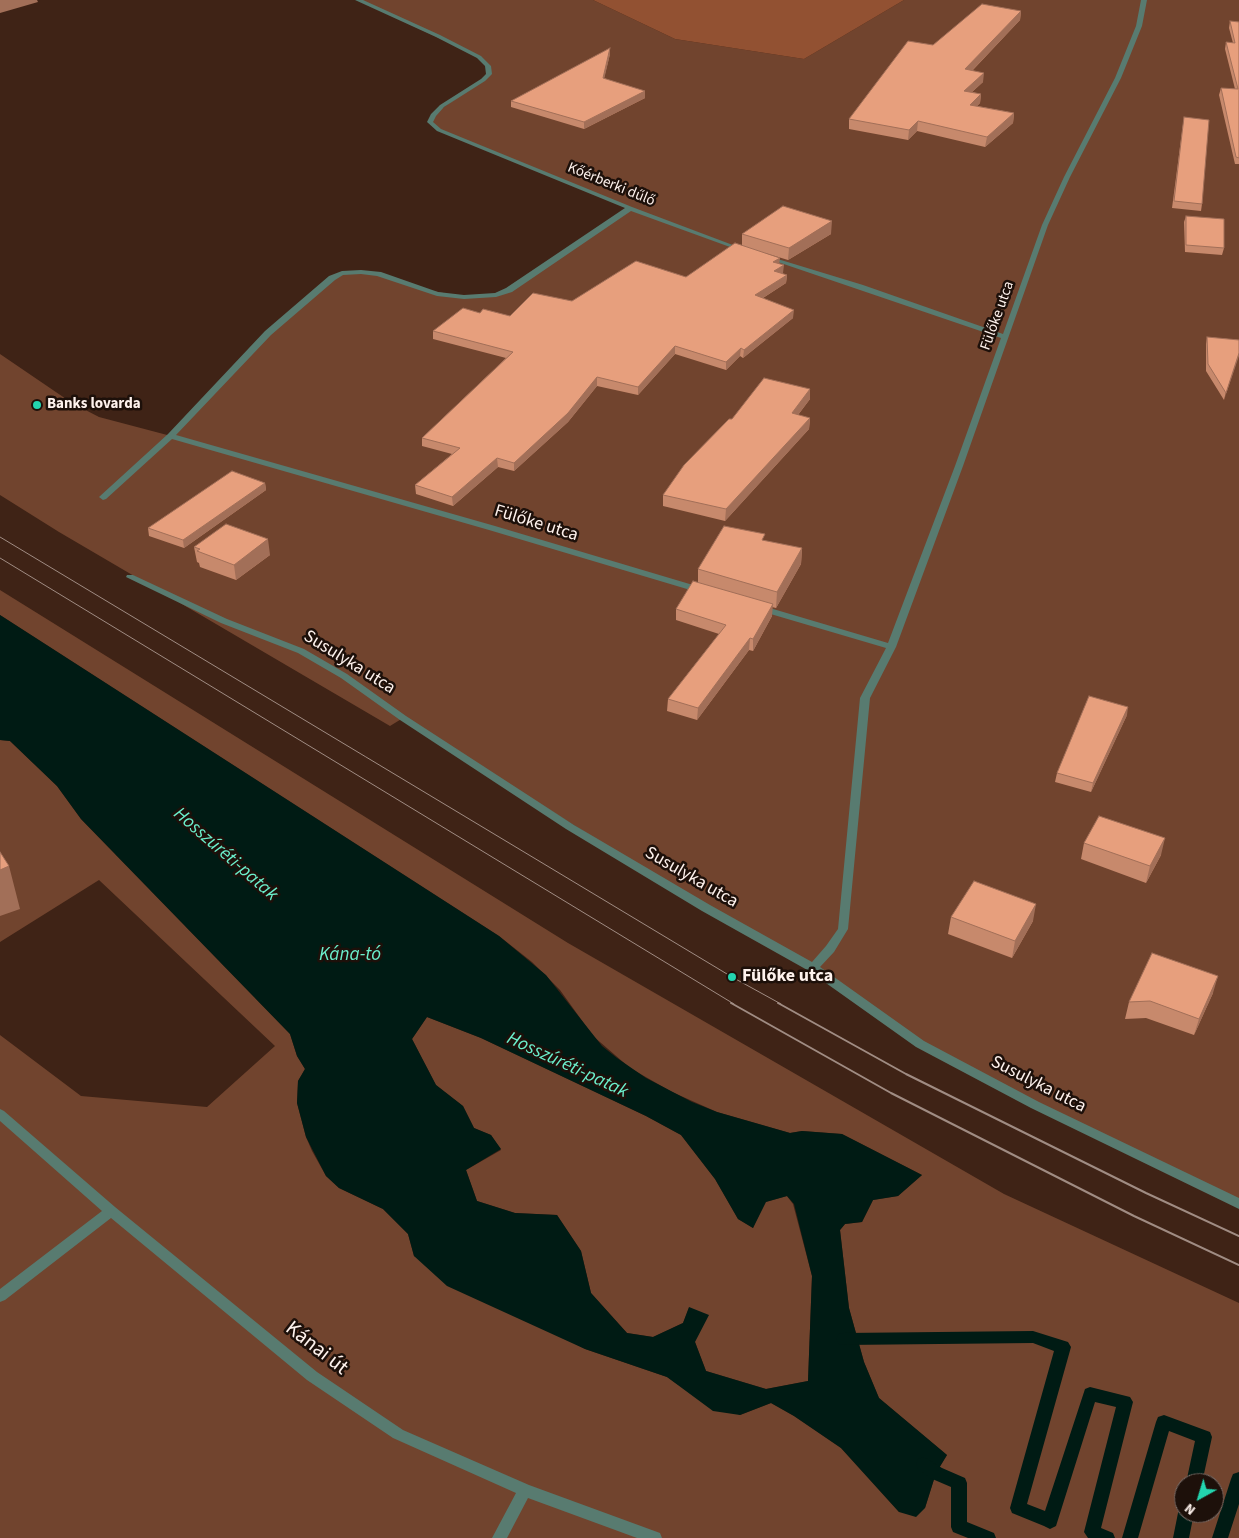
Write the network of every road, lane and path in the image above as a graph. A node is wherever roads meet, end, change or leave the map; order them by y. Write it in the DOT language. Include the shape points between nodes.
graph roads {
  1 [pos="358,0"];
  2 [pos="1144,0"];
  3 [pos="630,208"];
  4 [pos="752,253"];
  5 [pos="761,256"];
  6 [pos="1005,337"];
  7 [pos="171,436"];
  8 [pos="103,497"];
  9 [pos="130,577"];
  10 [pos="710,593"];
  11 [pos="748,604"];
  12 [pos="891,647"];
  13 [pos="814,968"];
  14 [pos="0,1114"];
  15 [pos="1239,1204"];
  16 [pos="111,1210"];
  17 [pos="0,1296"];
  18 [pos="525,1490"];
  19 [pos="500,1538"];
  20 [pos="655,1538"];
  1 -- 3 [label="street, Kőérberki dűlő" via="438,36 479,57 488,66 489,74 483,80 433,115 430,122 439,130"];
  2 -- 6 [label="street, Fülőke utca" via="1139,26 1118,78 1053,206"];
  3 -- 4 [label="street, Kőérberki dűlő"];
  3 -- 7 [label="street" via="496,296 437,294 378,274 342,273 268,333"];
  5 -- 6 [label="street"];
  6 -- 12 [label="street, Fülőke utca"];
  7 -- 8 [label="street"];
  7 -- 10 [label="street, Fülőke utca"];
  9 -- 13 [label="street, Susulyka utca" via="315,659 570,827"];
  11 -- 12 [label="street"];
  12 -- 13 [label="street, Fülőke utca" via="865,698 843,929"];
  13 -- 15 [label="street, Susulyka utca" via="920,1044 1035,1105"];
  14 -- 16 [label="street, Kánai út"];
  16 -- 17 [label="street"];
  16 -- 18 [label="street, Kánai út" via="312,1376 398,1434"];
  18 -- 19 [label="street"];
  18 -- 20 [label="street, Kánai út"];
}
